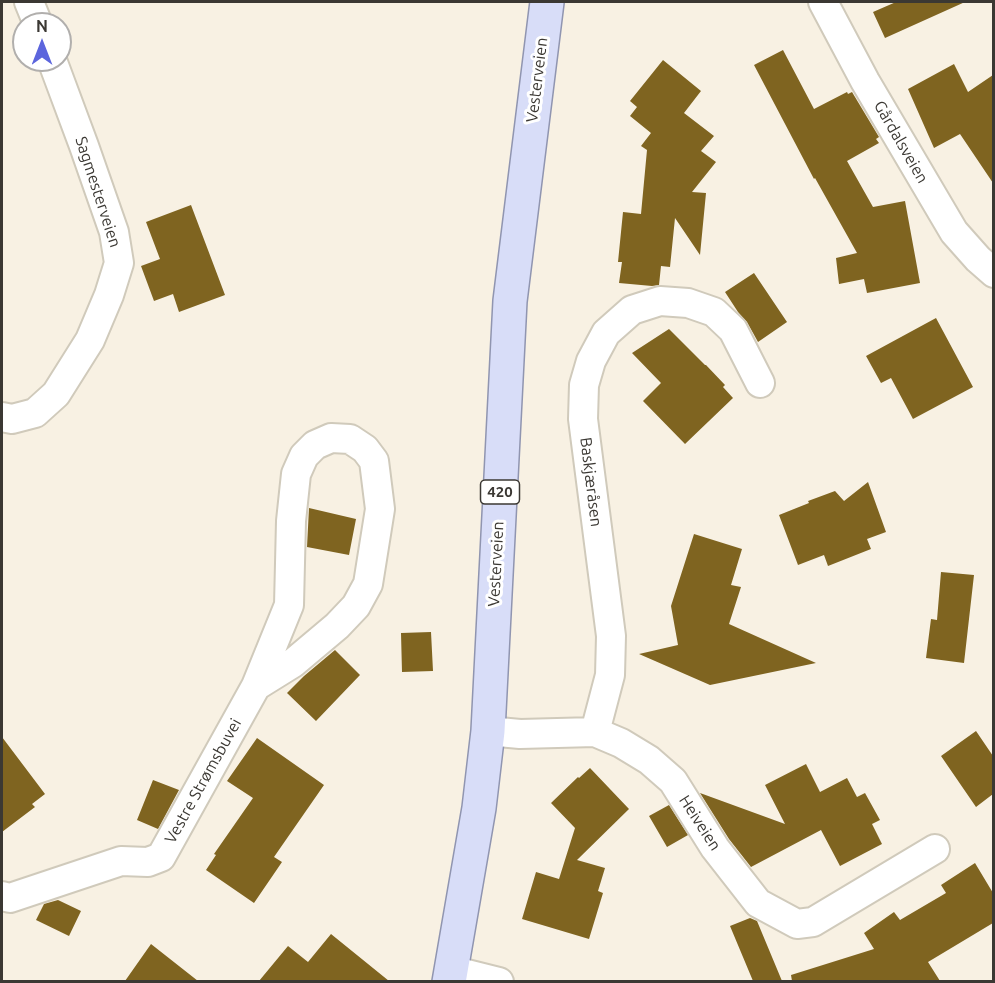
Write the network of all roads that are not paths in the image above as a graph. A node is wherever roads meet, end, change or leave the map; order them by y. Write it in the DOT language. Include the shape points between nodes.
graph roads {
  1 [pos="547,2"];
  2 [pos="823,2"];
  3 [pos="56,72"];
  4 [pos="993,273"];
  5 [pos="760,383"];
  6 [pos="2,417"];
  7 [pos="256,686"];
  8 [pos="488,731"];
  9 [pos="595,732"];
  10 [pos="935,849"];
  11 [pos="2,897"];
  12 [pos="450,976"];
  13 [pos="499,981"];
  1 -- 8 [label="main road, Vesterveien / 420" via="510,301"];
  2 -- 4 [label="street, Gårdalsveien" via="954,232"];
  3 -- 6 [label="street, Sagmesterveien" via="114,232 119,263 90,340 56,394 35,413 12,419"];
  5 -- 9 [label="street, Baskjæråsen" via="733,330 714,312 688,303 660,302 632,310 606,333 591,361 584,385 583,419 611,636 610,675"];
  7 -- 7 [label="street" via="289,605 296,474 304,456 315,445 330,438 350,439 374,461 380,509 368,584 356,606 337,627"];
  7 -- 11 [label="street, Vestre Strømsbuvei" via="161,857 148,862 121,861 10,898"];
  8 -- 9 [label="street"];
  8 -- 12 [label="main road, Vesterveien / 420"];
  9 -- 10 [label="street, Heiveien" via="649,760 673,781 715,848 758,903 797,924 813,922"];
  12 -- 13 [label="street"];
}
